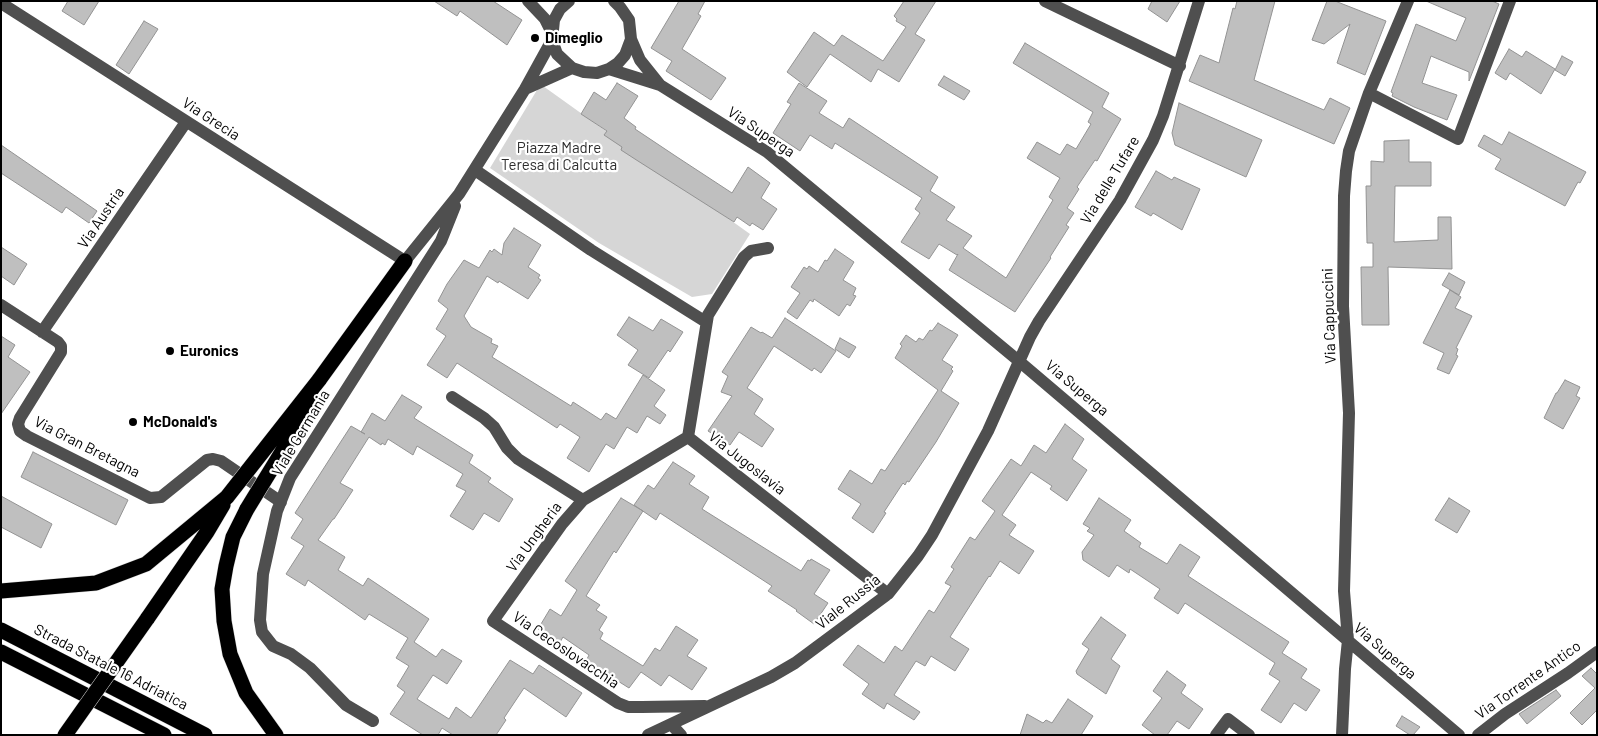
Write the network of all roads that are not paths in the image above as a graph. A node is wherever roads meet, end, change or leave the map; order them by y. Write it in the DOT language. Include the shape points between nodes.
graph roads {
  1 [pos="528,1"];
  2 [pos="569,1"];
  3 [pos="614,1"];
  4 [pos="630,1"];
  5 [pos="1045,1"];
  6 [pos="1199,1"];
  7 [pos="1408,1"];
  8 [pos="1510,1"];
  9 [pos="1,3"];
  10 [pos="629,20"];
  11 [pos="552,37"];
  12 [pos="631,39"];
  13 [pos="1180,66"];
  14 [pos="572,68"];
  15 [pos="610,69"];
  16 [pos="660,85"];
  17 [pos="525,89"];
  18 [pos="1369,93"];
  19 [pos="186,122"];
  20 [pos="475,170"];
  21 [pos="459,194"];
  22 [pos="768,248"];
  23 [pos="405,261"];
  24 [pos="1,305"];
  25 [pos="706,322"];
  26 [pos="42,332"];
  27 [pos="1020,362"];
  28 [pos="319,380"];
  29 [pos="452,398"];
  30 [pos="688,437"];
  31 [pos="227,498"];
  32 [pos="583,500"];
  33 [pos="281,502"];
  34 [pos="1,591"];
  35 [pos="888,594"];
  36 [pos="494,621"];
  37 [pos="1,630"];
  38 [pos="1348,640"];
  39 [pos="1,652"];
  40 [pos="1597,652"];
  41 [pos="108,706"];
  42 [pos="710,706"];
  43 [pos="373,721"];
  44 [pos="671,724"];
  45 [pos="65,735"];
  46 [pos="140,735"];
  47 [pos="164,735"];
  48 [pos="204,735"];
  49 [pos="276,735"];
  50 [pos="648,735"];
  51 [pos="681,735"];
  52 [pos="1216,735"];
  53 [pos="1249,735"];
  54 [pos="1342,735"];
  55 [pos="1459,735"];
  56 [pos="1478,735"];
  1 -- 11 [label="street" via="544,19"];
  2 -- 11 [label="street, Viale Germania" via="554,20"];
  3 -- 10 [label="street"];
  4 -- 10 [label="street"];
  5 -- 13 [label="street"];
  6 -- 13 [label="street, Via delle Tufare"];
  7 -- 18 [label="street, Via Cappuccini"];
  8 -- 18 [label="street" via="1458,139"];
  9 -- 19 [label="street, Via Grecia"];
  10 -- 12 [label="street"];
  11 -- 14 [label="street" via="557,54"];
  11 -- 17 [label="street, Viale Germania"];
  12 -- 15 [label="street" via="625,54"];
  12 -- 16 [label="street, Via Superga" via="640,60"];
  13 -- 27 [label="street, Via delle Tufare" via="1153,140 1120,200 1039,320"];
  14 -- 15 [label="street" via="584,72"];
  14 -- 17 [label="street"];
  15 -- 16 [label="street, Via Superga"];
  16 -- 27 [label="street, Via Superga" via="767,152"];
  17 -- 20 [label="street, Viale Germania"];
  18 -- 38 [label="street, Via Cappuccini" via="1349,152 1344,196 1343,306 1349,413 1344,591"];
  19 -- 23 [label="street, Via Grecia"];
  19 -- 26 [label="street, Via Austria"];
  20 -- 21 [label="street, Viale Germania"];
  20 -- 25 [label="street" via="591,250"];
  21 -- 23 [label="street, Viale Germania"];
  21 -- 33 [label="street, Viale Germania" via="441,241 290,478"];
  22 -- 25 [label="street, Via Jugoslavia" via="752,251 744,257 711,307"];
  23 -- 28 [label="highway"];
  24 -- 26 [label="street, Via Gran Bretagna"];
  25 -- 30 [label="street, Via Jugoslavia"];
  26 -- 33 [label="street, Via Gran Bretagna" via="58,342 61,352 20,418 20,431 27,436 150,498 161,497 212,459 221,461"];
  27 -- 35 [label="street, Viale Russia" via="988,431 932,535"];
  27 -- 38 [label="street, Via Superga"];
  28 -- 31 [label="highway, bridge"];
  28 -- 49 [label="highway, bridge" via="307,411 233,537 222,589 230,654 246,693"];
  29 -- 32 [label="street" via="494,427 506,448 518,459"];
  30 -- 32 [label="street, Via Ungheria"];
  30 -- 35 [label="street, Via Jugoslavia"];
  31 -- 34 [label="highway" via="146,564 96,583"];
  31 -- 45 [label="highway, bridge"];
  32 -- 36 [label="street, Via Ungheria" via="565,520"];
  33 -- 43 [label="street, Viale Germania" via="263,574 262,632 274,646 310,668 346,705"];
  35 -- 42 [label="street, Viale Russia" via="795,663"];
  36 -- 42 [label="street, Via Cecoslovacchia" via="618,704 628,707"];
  37 -- 48 [label="highway, Strada Statale 16 Adriatica"];
  38 -- 54 [label="street, Via Cappuccini"];
  38 -- 55 [label="street, Via Superga"];
  39 -- 41 [label="highway"];
  40 -- 56 [label="street, Via Torrente Antico"];
  41 -- 46 [label="highway"];
  41 -- 47 [label="highway"];
  42 -- 44 [label="street, Viale Russia"];
  44 -- 50 [label="street, Viale Russia"];
  44 -- 51 [label="street"];
  52 -- 53 [label="street" via="1228,719"];
}
